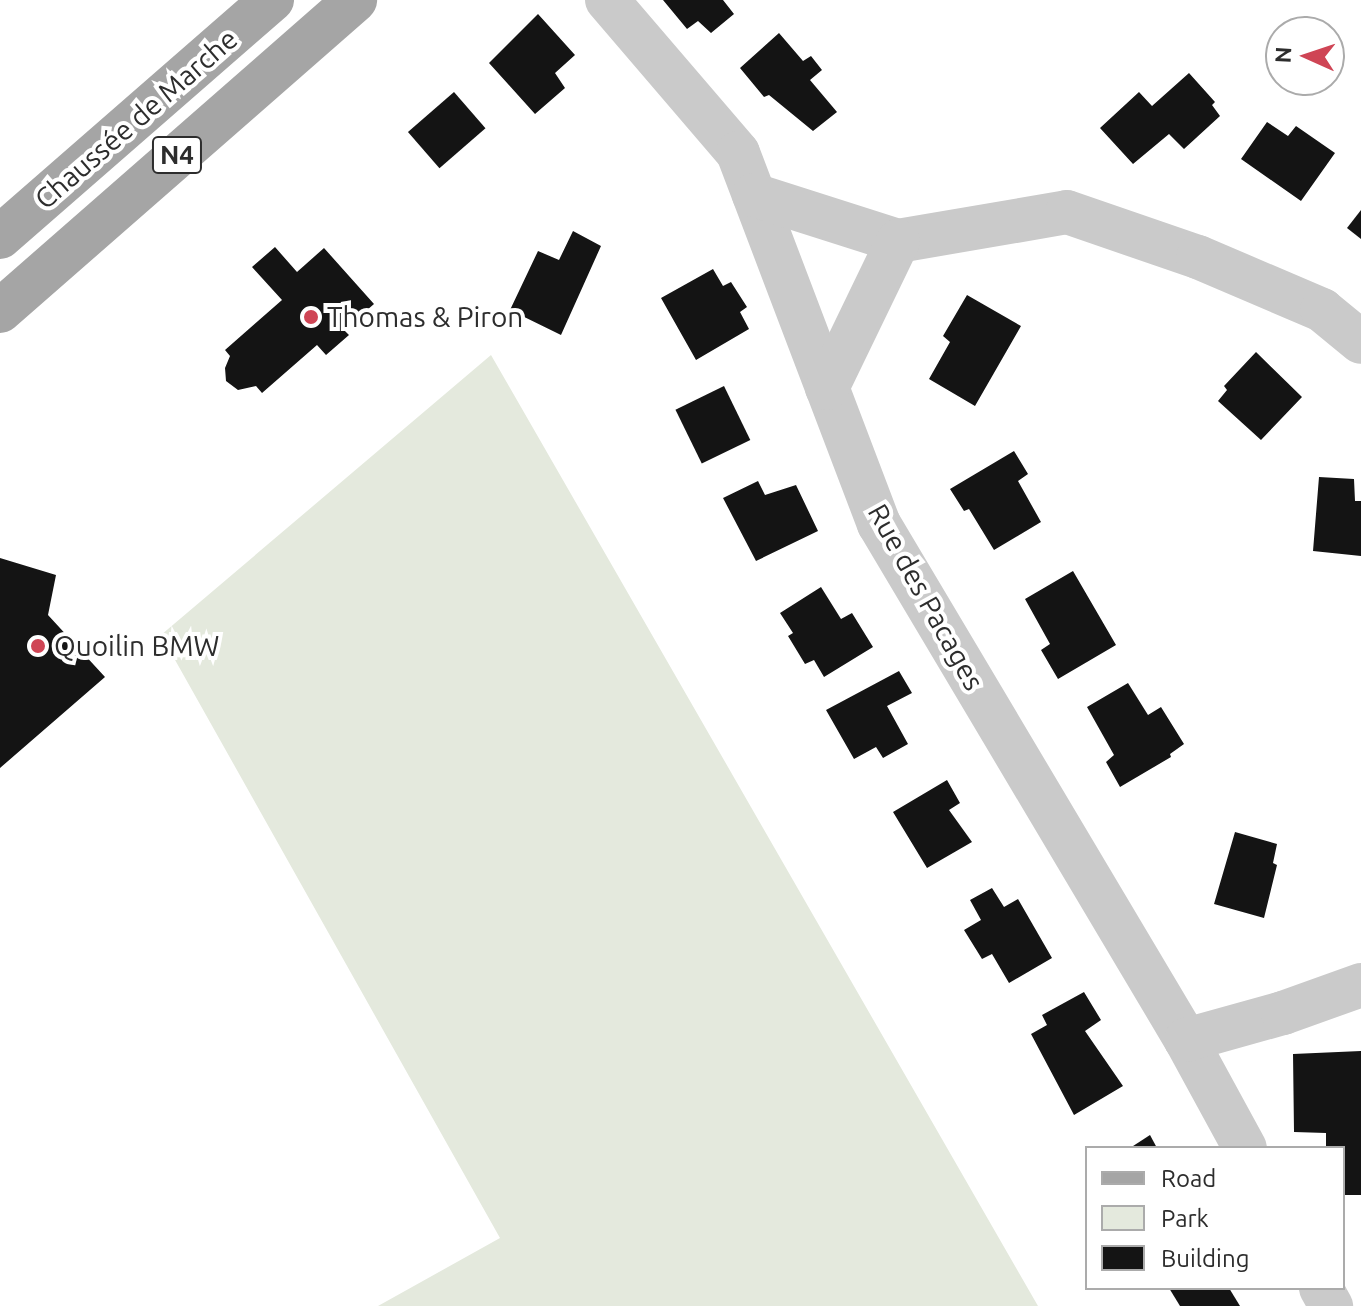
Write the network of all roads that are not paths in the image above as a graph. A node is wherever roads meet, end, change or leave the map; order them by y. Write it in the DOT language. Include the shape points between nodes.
graph roads {
  1 [pos="272,0"];
  2 [pos="355,0"];
  3 [pos="607,0"];
  4 [pos="754,195"];
  5 [pos="0,237"];
  6 [pos="898,241"];
  7 [pos="0,311"];
  8 [pos="1361,342"];
  9 [pos="827,388"];
  10 [pos="1361,985"];
  11 [pos="1186,1040"];
  12 [pos="1244,1146"];
  1 -- 5 [label="main road, Chaussée de Marche / N4"];
  2 -- 7 [label="main road, Chaussée de Marche / N4"];
  3 -- 4 [label="street, Rue des Pacages" via="738,153"];
  4 -- 6 [label="street"];
  4 -- 9 [label="street, Rue des Pacages"];
  6 -- 8 [label="street" via="1067,212 1198,257 1322,310"];
  6 -- 9 [label="street"];
  9 -- 11 [label="street, Rue des Pacages" via="879,524"];
  10 -- 11 [label="street"];
  11 -- 12 [label="street, Rue des Pacages"];
}
